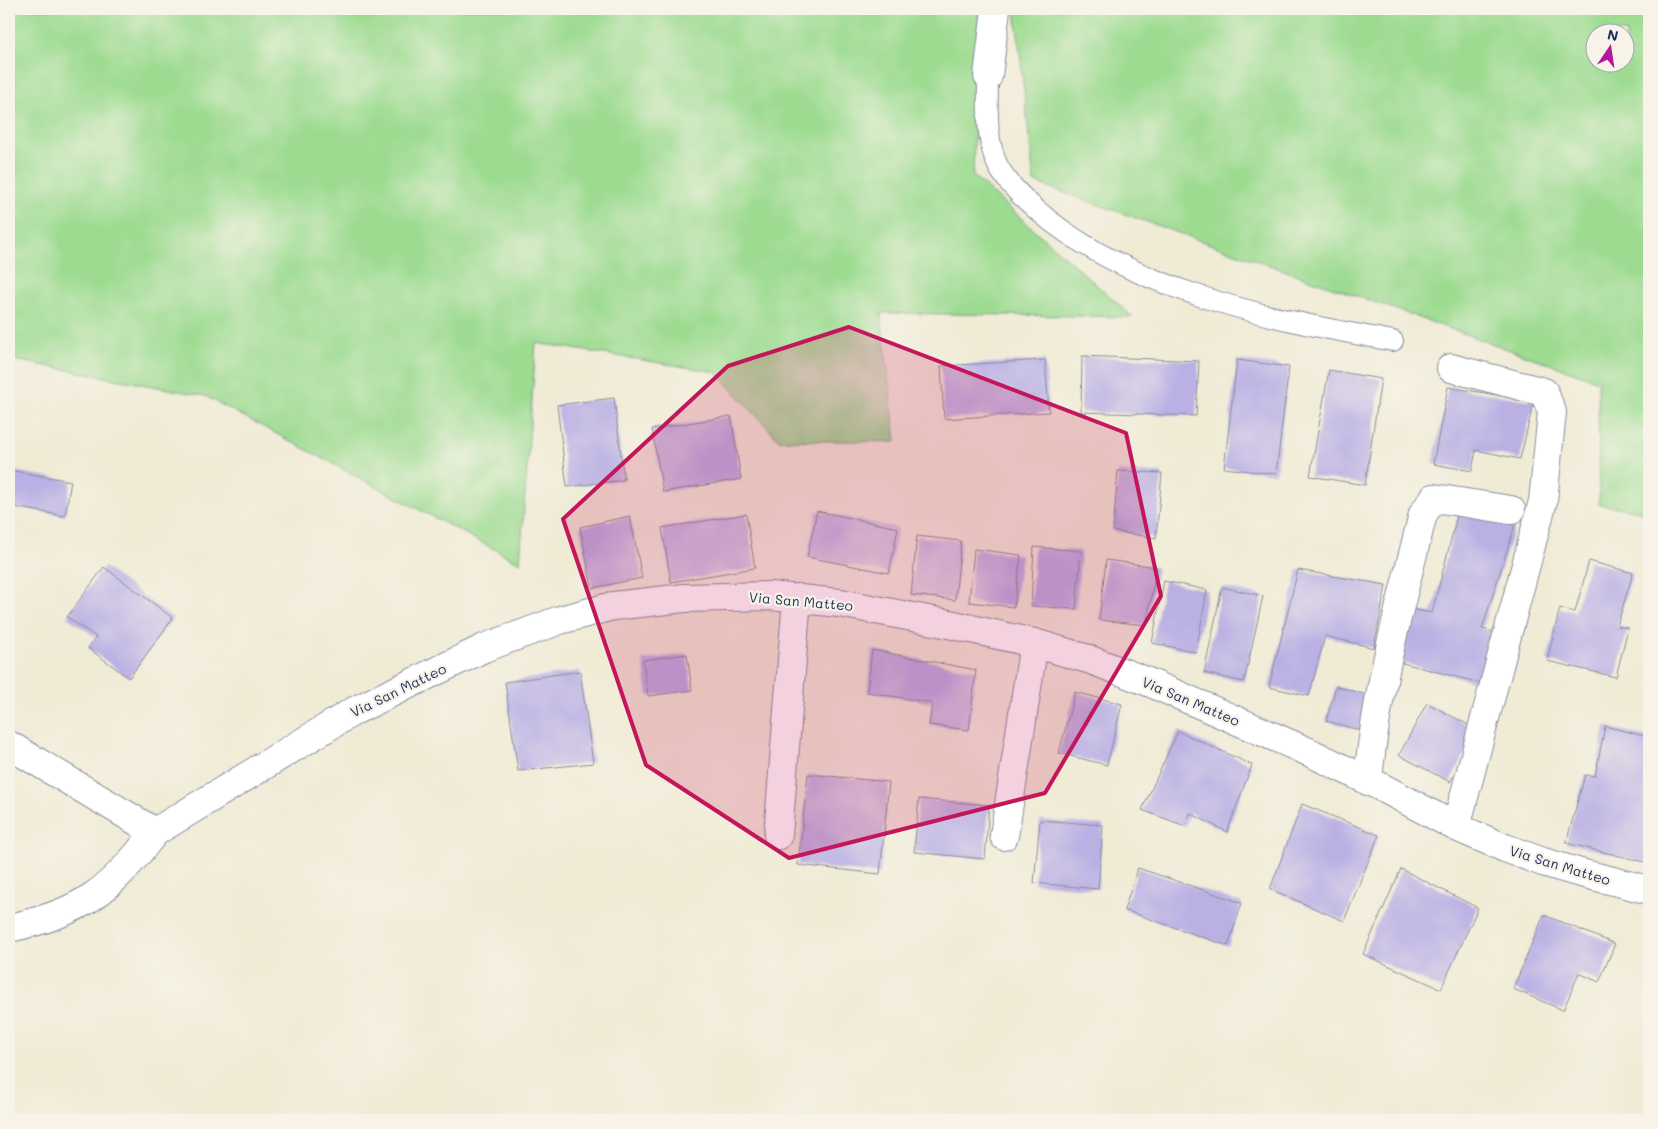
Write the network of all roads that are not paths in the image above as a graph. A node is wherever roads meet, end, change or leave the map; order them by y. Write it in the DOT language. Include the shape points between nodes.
graph roads {
  1 [pos="996,9"];
  2 [pos="988,76"];
  3 [pos="1393,341"];
  4 [pos="1451,368"];
  5 [pos="1512,510"];
  6 [pos="797,598"];
  7 [pos="1034,643"];
  8 [pos="9,745"];
  9 [pos="1368,781"];
  10 [pos="1456,827"];
  11 [pos="155,832"];
  12 [pos="778,835"];
  13 [pos="1004,836"];
  14 [pos="1649,890"];
  15 [pos="9,928"];
  1 -- 2 [label="street"];
  2 -- 3 [label="street" via="990,141 998,166 1027,202 1073,237 1134,270 1204,297 1294,322"];
  4 -- 10 [label="street" via="1544,392 1552,412 1543,501"];
  5 -- 9 [label="street" via="1434,498 1423,514 1384,672"];
  6 -- 7 [label="street, Via San Matteo" via="840,603"];
  6 -- 11 [label="street, Via San Matteo" via="685,598 613,606 560,620 484,648 354,711"];
  6 -- 12 [label="street"];
  7 -- 9 [label="street, Via San Matteo" via="1146,681"];
  7 -- 13 [label="street"];
  8 -- 11 [label="street"];
  9 -- 10 [label="street, Via San Matteo"];
  10 -- 14 [label="street, Via San Matteo" via="1542,862"];
  11 -- 15 [label="street" via="128,867 78,906 55,916"];
}
